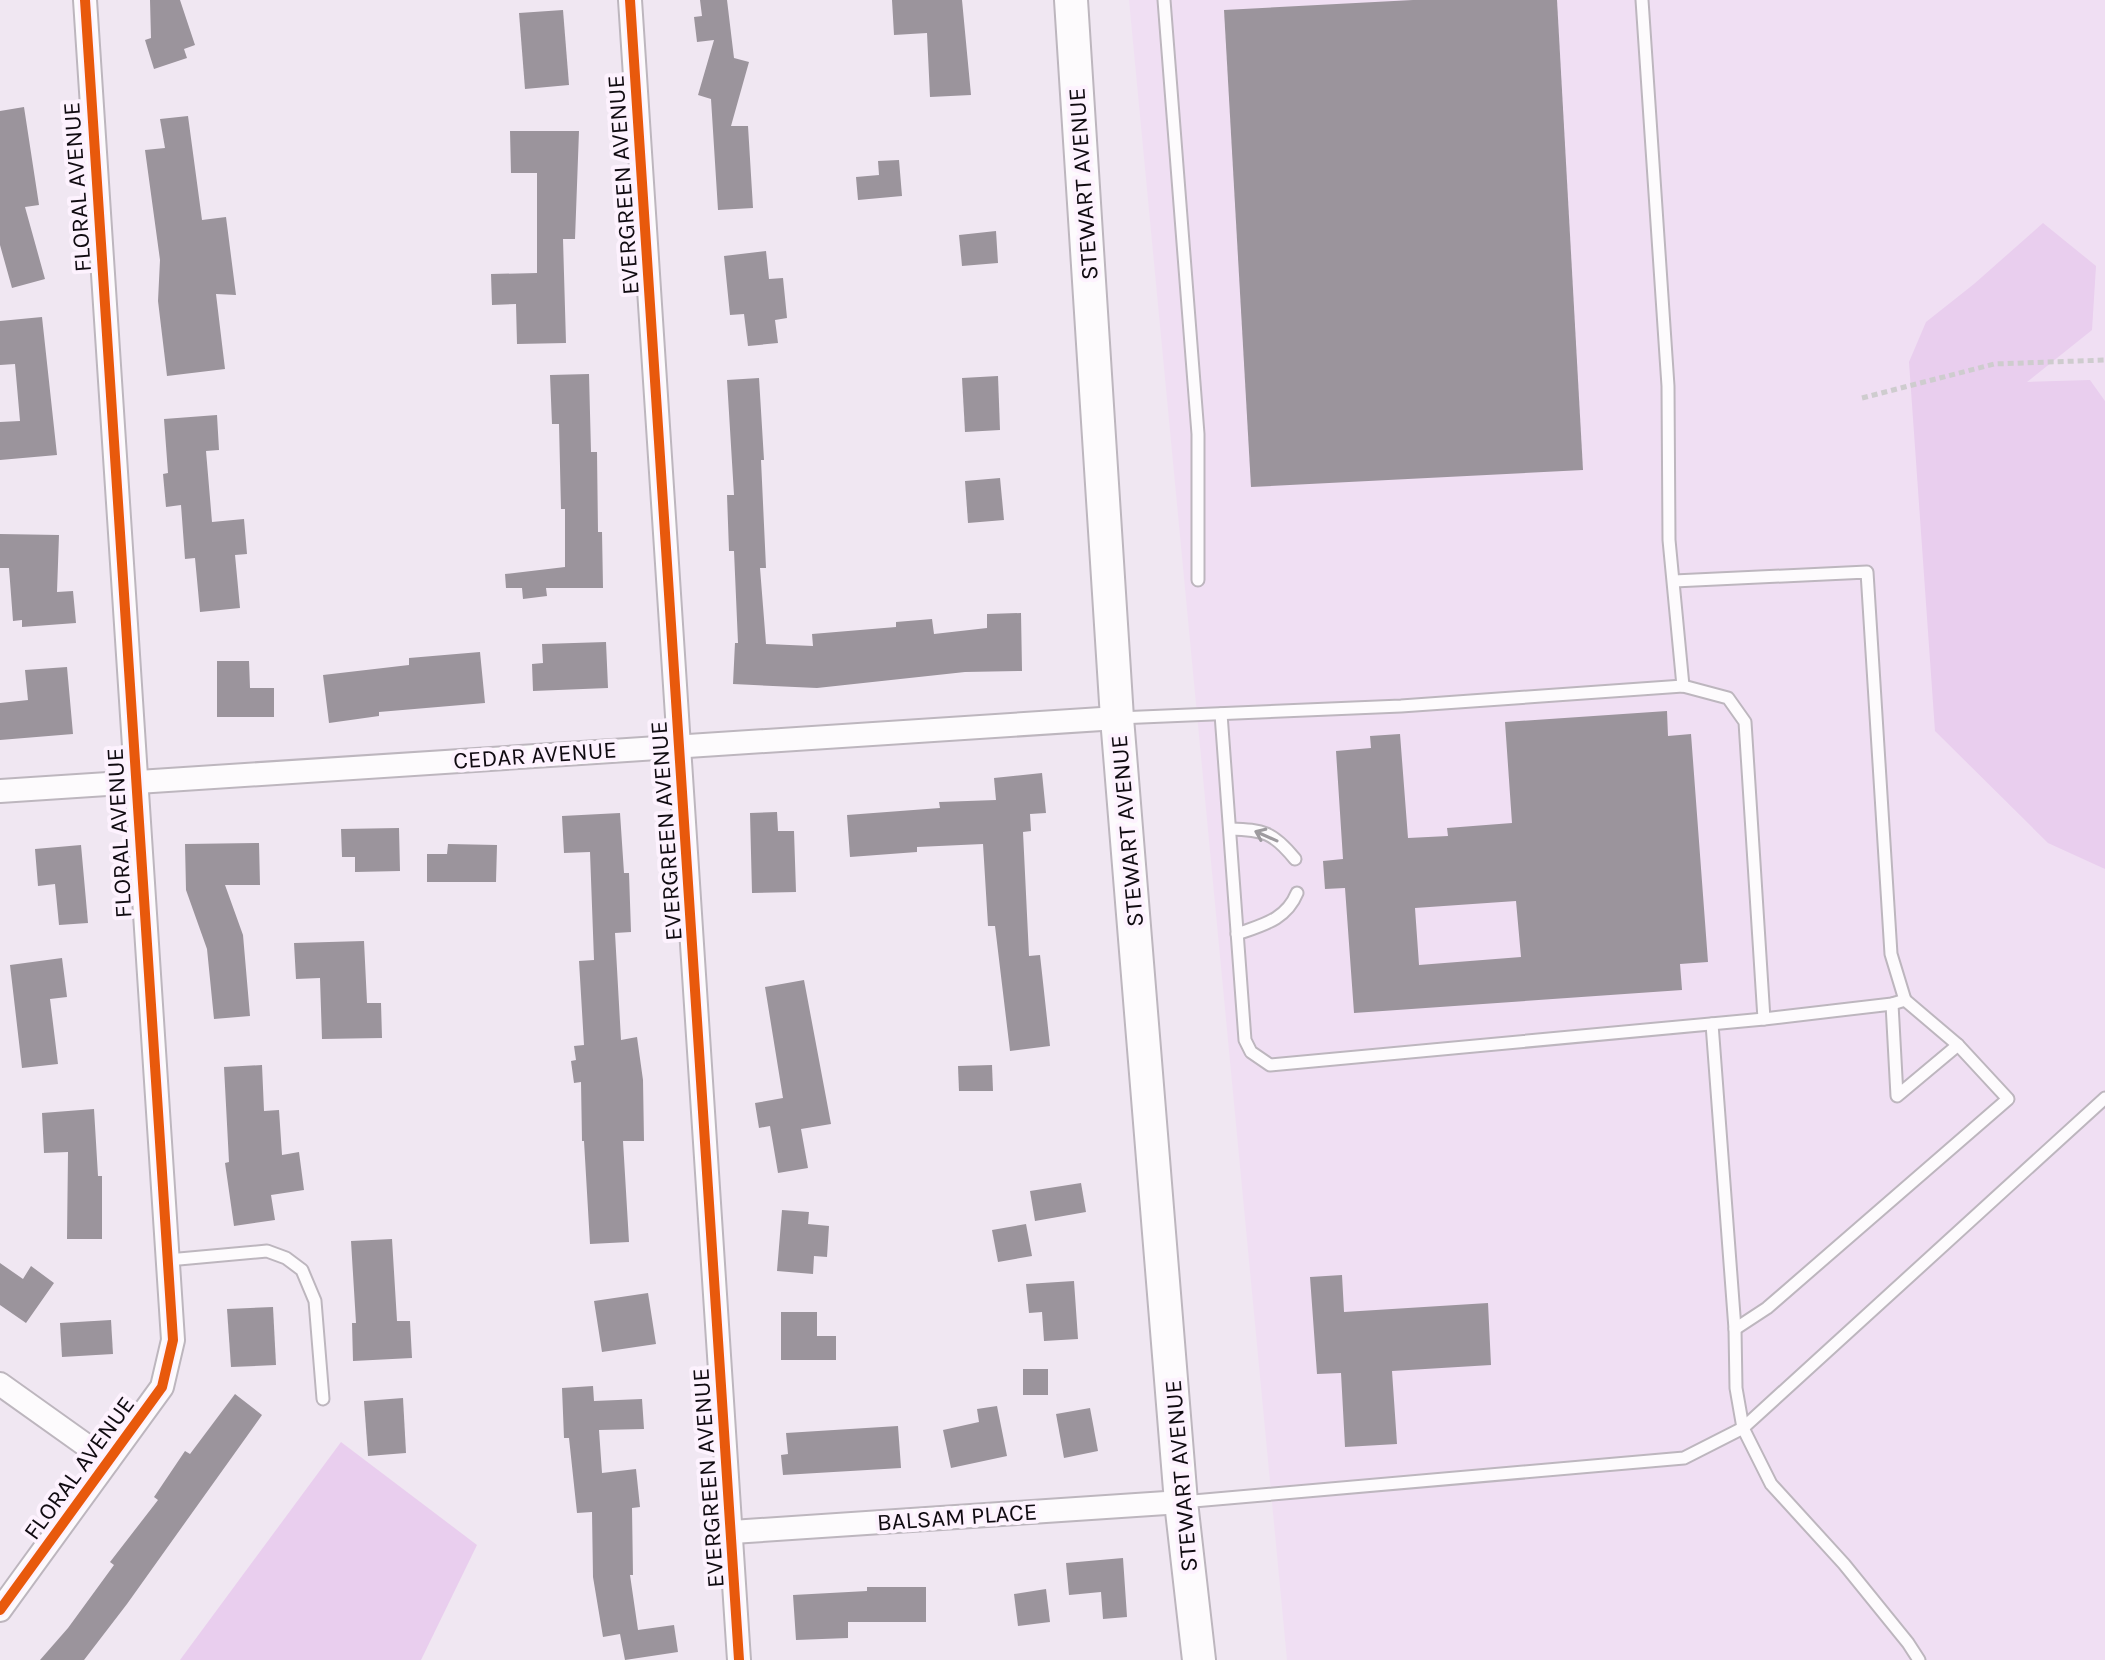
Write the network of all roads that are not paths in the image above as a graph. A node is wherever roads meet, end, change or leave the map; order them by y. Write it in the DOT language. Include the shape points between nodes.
graph roads {
  1 [pos="85,0"];
  2 [pos="630,0"];
  3 [pos="1071,0"];
  4 [pos="1164,0"];
  5 [pos="1642,0"];
  6 [pos="1198,580"];
  7 [pos="1674,581"];
  8 [pos="1683,686"];
  9 [pos="1221,714"];
  10 [pos="1117,718"];
  11 [pos="680,745"];
  12 [pos="137,782"];
  13 [pos="0,791"];
  14 [pos="1230,829"];
  15 [pos="1295,859"];
  16 [pos="1297,893"];
  17 [pos="1237,934"];
  18 [pos="1905,1000"];
  19 [pos="1892,1004"];
  20 [pos="1764,1019"];
  21 [pos="1712,1024"];
  22 [pos="1958,1045"];
  23 [pos="2105,1098"];
  24 [pos="168,1260"];
  25 [pos="1735,1329"];
  26 [pos="0,1384"];
  27 [pos="323,1399"];
  28 [pos="1743,1428"];
  29 [pos="108,1461"];
  30 [pos="1181,1502"];
  31 [pos="732,1532"];
  32 [pos="0,1610"];
  33 [pos="739,1660"];
  34 [pos="1199,1660"];
  35 [pos="1919,1660"];
  1 -- 12 [label="street, FLORAL AVENUE"];
  2 -- 11 [label="street, EVERGREEN AVENUE"];
  3 -- 10 [label="main road, STEWART AVENUE"];
  4 -- 6 [label="lane" via="1198,434"];
  5 -- 7 [label="lane" via="1668,386"];
  7 -- 8 [label="lane"];
  7 -- 18 [label="lane" via="1867,572 1891,954"];
  8 -- 9 [label="lane"];
  8 -- 20 [label="lane" via="1728,698 1745,722"];
  9 -- 10 [label="lane"];
  9 -- 14 [label="lane"];
  10 -- 11 [label="street, CEDAR AVENUE"];
  10 -- 30 [label="main road, STEWART AVENUE"];
  11 -- 12 [label="street, CEDAR AVENUE"];
  11 -- 31 [label="street, EVERGREEN AVENUE"];
  12 -- 13 [label="street, CEDAR AVENUE"];
  12 -- 24 [label="street, FLORAL AVENUE"];
  15 -- 14 [label="lane, one-way" via="1272,835"];
  14 -- 17 [label="lane"];
  16 -- 17 [label="lane" via="1275,920"];
  17 -- 21 [label="lane" via="1245,1040 1251,1052 1270,1065"];
  18 -- 19 [label="lane"];
  18 -- 22 [label="lane"];
  19 -- 20 [label="lane"];
  19 -- 22 [label="lane" via="1897,1096"];
  20 -- 21 [label="lane"];
  21 -- 25 [label="lane"];
  22 -- 25 [label="lane" via="2008,1099 1767,1308"];
  23 -- 28 [label="lane"];
  24 -- 27 [label="lane" via="267,1251 302,1270 315,1301"];
  24 -- 29 [label="street, FLORAL AVENUE" via="173,1340 162,1387"];
  25 -- 28 [label="lane"];
  26 -- 29 [label="street"];
  28 -- 30 [label="lane" via="1684,1458"];
  28 -- 35 [label="lane" via="1771,1484 1844,1564"];
  29 -- 32 [label="street, FLORAL AVENUE"];
  30 -- 31 [label="street, BALSAM PLACE"];
  30 -- 34 [label="main road, STEWART AVENUE"];
  31 -- 33 [label="street, EVERGREEN AVENUE"];
}
